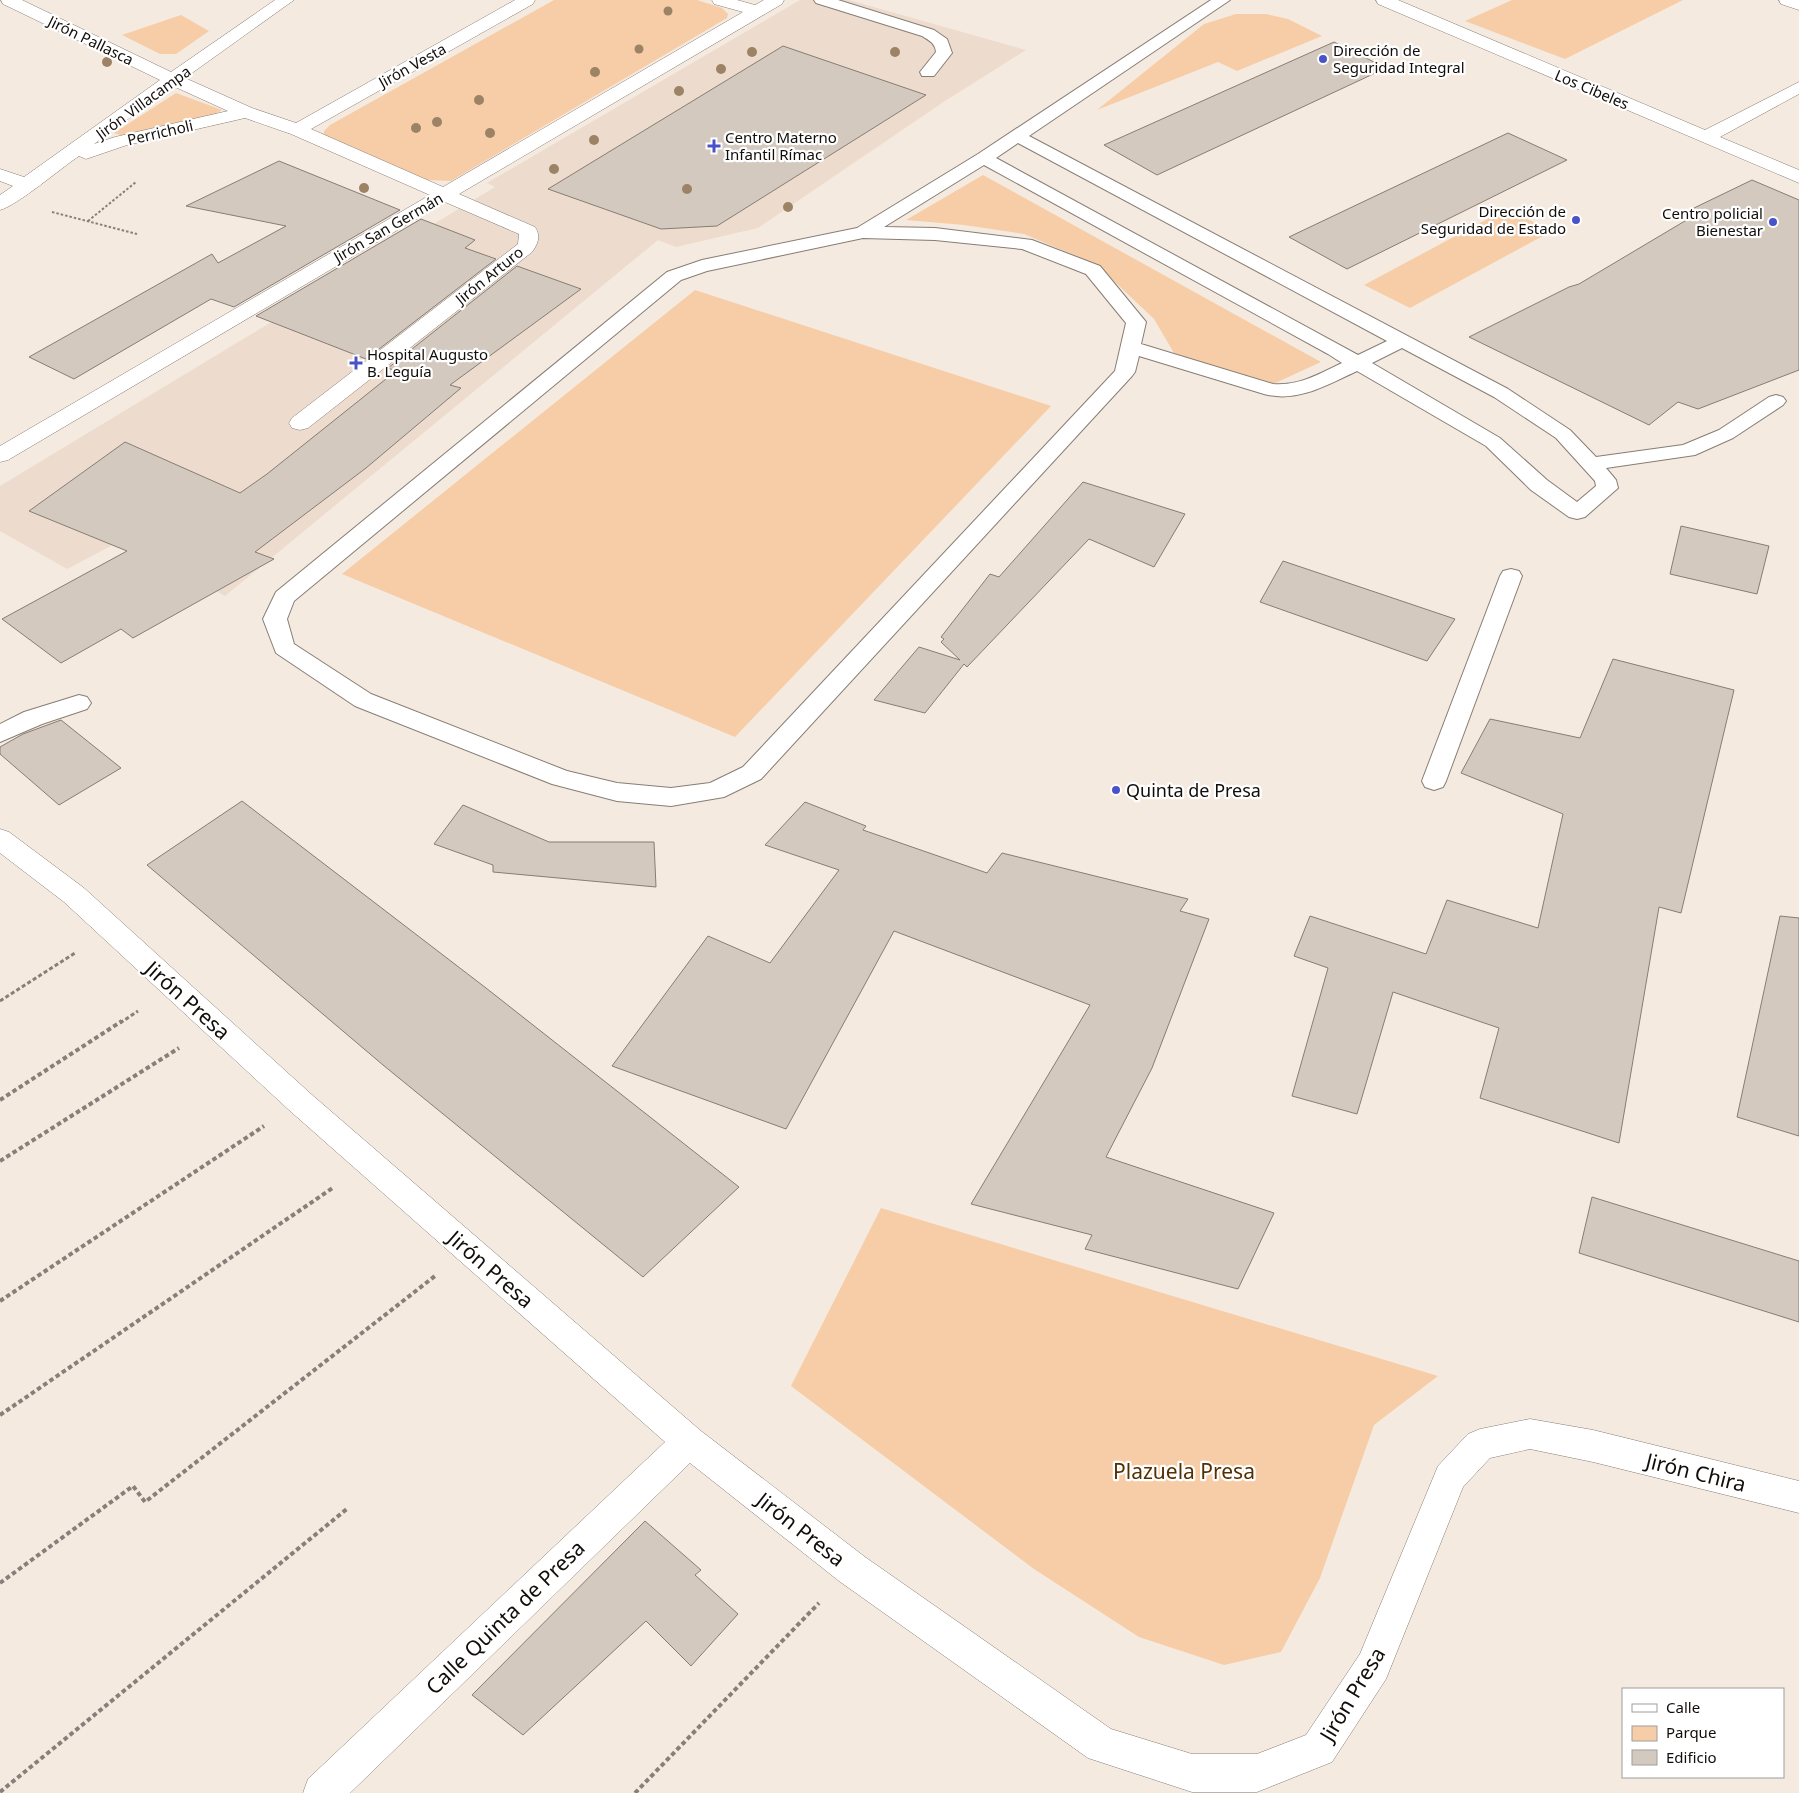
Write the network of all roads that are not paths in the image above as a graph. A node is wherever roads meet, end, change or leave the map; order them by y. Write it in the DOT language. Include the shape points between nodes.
graph roads {
  1 [pos="9,0"];
  2 [pos="286,0"];
  3 [pos="527,0"];
  4 [pos="720,0"];
  5 [pos="776,0"];
  6 [pos="822,0"];
  7 [pos="1222,0"];
  8 [pos="1384,0"];
  9 [pos="1786,0"];
  10 [pos="1799,5"];
  11 [pos="756,11"];
  12 [pos="928,72"];
  13 [pos="172,79"];
  14 [pos="1799,87"];
  15 [pos="246,112"];
  16 [pos="297,130"];
  17 [pos="1017,136"];
  18 [pos="1706,137"];
  19 [pos="984,158"];
  20 [pos="49,170"];
  21 [pos="0,175"];
  22 [pos="1799,177"];
  23 [pos="28,185"];
  24 [pos="444,194"];
  25 [pos="3,202"];
  26 [pos="1145,224"];
  27 [pos="863,232"];
  28 [pos="1259,286"];
  29 [pos="1404,340"];
  30 [pos="1130,347"];
  31 [pos="1358,364"];
  32 [pos="1776,401"];
  33 [pos="300,423"];
  34 [pos="0,455"];
  35 [pos="1591,464"];
  36 [pos="1511,576"];
  37 [pos="78,702"];
  38 [pos="0,734"];
  39 [pos="1434,781"];
  40 [pos="0,839"];
  41 [pos="688,1442"];
  42 [pos="1593,1446"];
  43 [pos="1799,1497"];
  44 [pos="322,1793"];
  1 -- 13 [label="street, Jirón Pallasca"];
  2 -- 13 [label="street, Jirón Villacampa"];
  3 -- 16 [label="street, Jirón Vesta"];
  4 -- 11 [label="street"];
  5 -- 11 [label="street, Jirón San Germán"];
  6 -- 12 [label="lane" via="928,32 944,45 944,53"];
  7 -- 17 [label="lane"];
  8 -- 18 [label="street, Los Cibeles"];
  9 -- 10 [label="street"];
  11 -- 24 [label="street, Jirón San Germán"];
  13 -- 15 [label="street, Jirón Arturo"];
  13 -- 20 [label="street, Jirón Villacampa"];
  14 -- 18 [label="street"];
  15 -- 16 [label="street, Jirón Arturo"];
  15 -- 20 [label="street, Perricholi" via="114,143"];
  16 -- 24 [label="street, Jirón Arturo"];
  17 -- 19 [label="lane"];
  17 -- 26 [label="lane"];
  18 -- 22 [label="street, Los Cibeles"];
  19 -- 26 [label="lane"];
  19 -- 27 [label="lane"];
  20 -- 23 [label="street, Jirón Villacampa"];
  21 -- 23 [label="street"];
  23 -- 25 [label="street, Jirón Villacampa"];
  24 -- 33 [label="street, Jirón Arturo" via="528,232 529,242"];
  24 -- 34 [label="street, Jirón San Germán"];
  26 -- 28 [label="lane"];
  26 -- 28 [label="lane"];
  27 -- 30 [label="lane" via="935,234 1025,244 1092,270 1136,322"];
  27 -- 30 [label="lane" via="702,266 674,276 284,597 275,619 284,648 363,700 562,778 617,792 671,797 715,791 752,773 1125,372"];
  28 -- 29 [label="lane"];
  28 -- 31 [label="lane"];
  29 -- 31 [label="lane"];
  29 -- 35 [label="lane" via="1502,393 1563,434"];
  30 -- 31 [label="lane" via="1271,390 1310,386"];
  31 -- 35 [label="lane" via="1493,442 1539,484 1577,512 1607,488 1605,480"];
  32 -- 35 [label="lane" via="1726,434 1695,449"];
  36 -- 39 [label="lane"];
  37 -- 38 [label="lane"];
  40 -- 41 [label="street, Jirón Presa" via="74,895 300,1102"];
  41 -- 42 [label="street, Jirón Presa" via="852,1569 1101,1745 1192,1772 1257,1773 1319,1748 1373,1666 1450,1477 1480,1445 1530,1434"];
  41 -- 44 [label="street, Calle Quinta de Presa"];
  42 -- 43 [label="street, Jirón Chira"];
}
